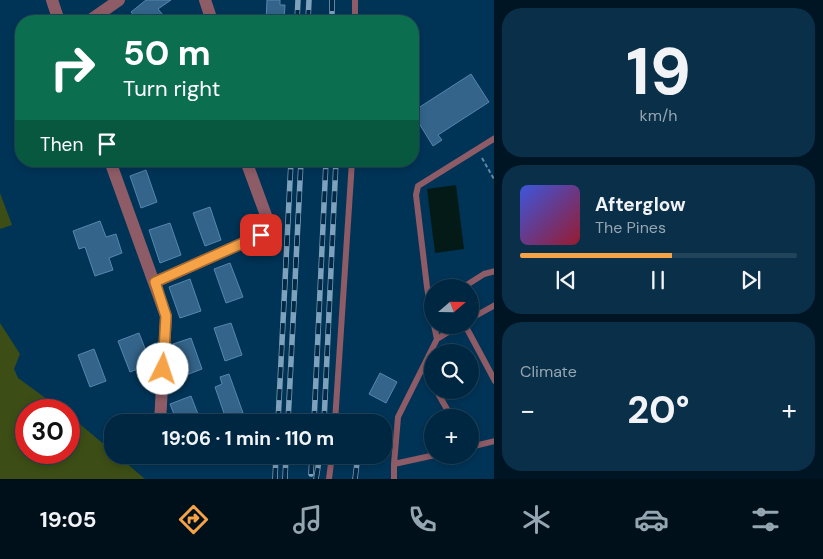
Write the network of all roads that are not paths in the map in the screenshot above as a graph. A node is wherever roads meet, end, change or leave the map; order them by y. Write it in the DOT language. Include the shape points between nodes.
graph roads {
  1 [pos="52,0"];
  2 [pos="119,0"];
  3 [pos="205,0"];
  4 [pos="355,0"];
  5 [pos="57,15"];
  6 [pos="98,15"];
  7 [pos="210,15"];
  8 [pos="355,15"];
  9 [pos="494,138"];
  10 [pos="112,167"];
  11 [pos="248,167"];
  12 [pos="352,167"];
  13 [pos="494,271"];
  14 [pos="427,279"];
  15 [pos="476,279"];
  16 [pos="155,282"];
  17 [pos="494,304"];
  18 [pos="479,313"];
  19 [pos="436,334"];
  20 [pos="445,334"];
  21 [pos="470,334"];
  22 [pos="437,339"];
  23 [pos="423,367"];
  24 [pos="494,381"];
  25 [pos="160,414"];
  26 [pos="336,414"];
  27 [pos="494,441"];
  28 [pos="479,445"];
  29 [pos="424,457"];
  30 [pos="331,464"];
  31 [pos="394,464"];
  32 [pos="329,479"];
  33 [pos="394,479"];
  1 -- 5 [label="street"];
  2 -- 6 [label="street"];
  3 -- 7 [label="street"];
  4 -- 8 [label="lane"];
  9 -- 14 [label="lane" via="418,186 416,195"];
  10 -- 16 [label="street"];
  11 -- 16 [label="street" via="267,218 261,235"];
  12 -- 26 [label="lane"];
  13 -- 15 [label="lane"];
  16 -- 25 [label="street" via="166,316"];
  17 -- 18 [label="lane"];
  19 -- 22 [label="lane"];
  20 -- 22 [label="lane"];
  21 -- 24 [label="lane"];
  22 -- 23 [label="lane"];
  23 -- 31 [label="lane" via="398,417"];
  27 -- 28 [label="lane"];
  29 -- 31 [label="lane"];
  30 -- 32 [label="lane"];
  31 -- 33 [label="lane"];
}
